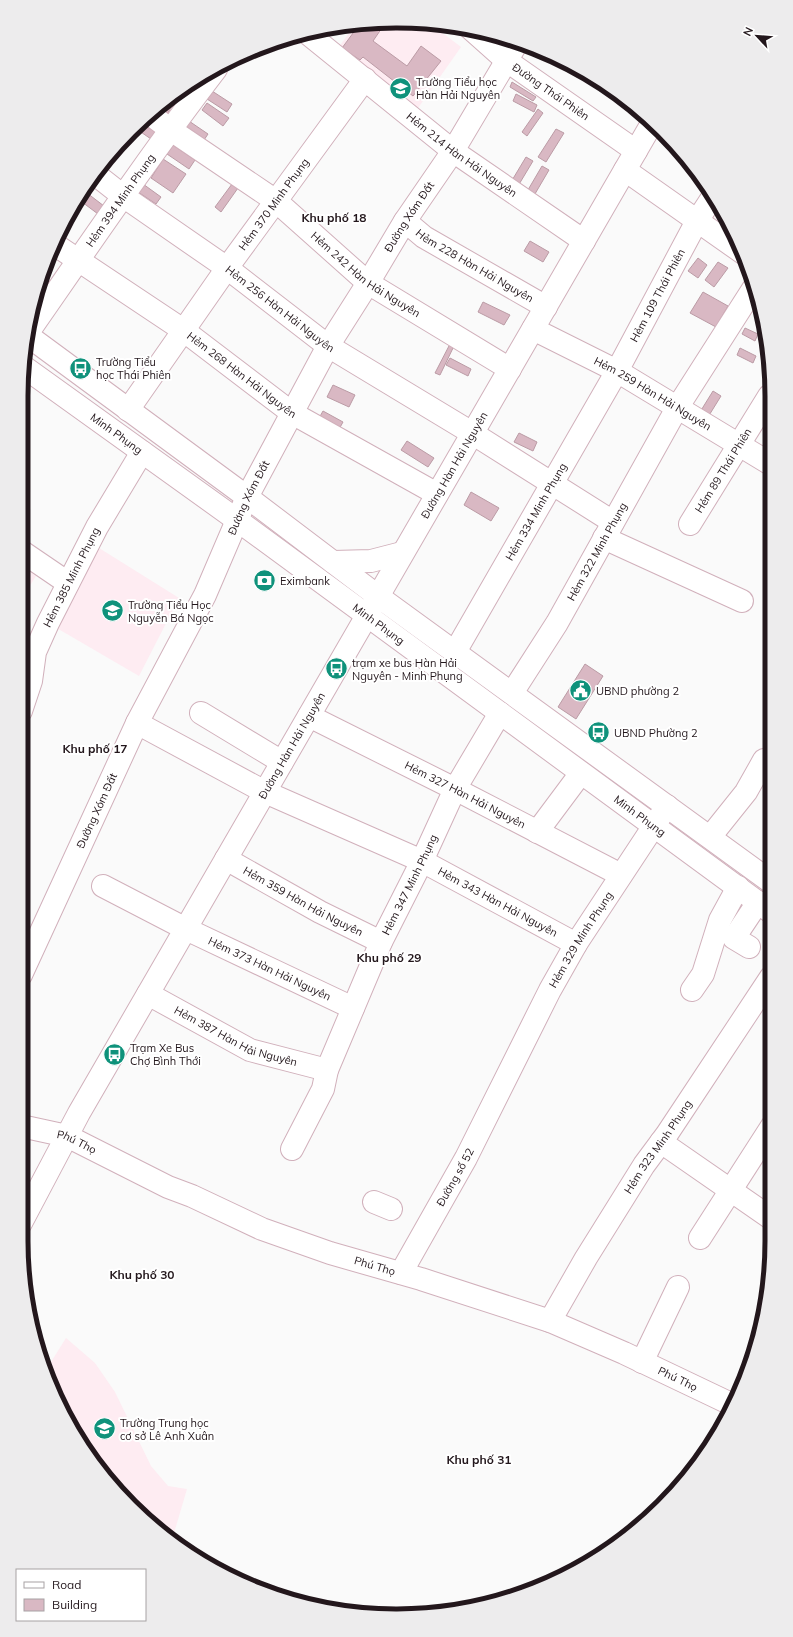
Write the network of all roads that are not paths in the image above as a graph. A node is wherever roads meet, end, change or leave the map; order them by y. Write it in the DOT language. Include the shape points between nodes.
graph roads {
  1 [pos="313,38"];
  2 [pos="494,41"];
  3 [pos="512,52"];
  4 [pos="208,79"];
  5 [pos="365,80"];
  6 [pos="155,118"];
  7 [pos="649,128"];
  8 [pos="171,130"];
  9 [pos="453,151"];
  10 [pos="636,151"];
  11 [pos="625,170"];
  12 [pos="100,178"];
  13 [pos="123,196"];
  14 [pos="276,201"];
  15 [pos="709,202"];
  16 [pos="405,221"];
  17 [pos="697,221"];
  18 [pos="584,241"];
  19 [pos="732,245"];
  20 [pos="59,248"];
  21 [pos="78,260"];
  22 [pos="227,268"];
  23 [pos="368,283"];
  24 [pos="750,294"];
  25 [pos="546,306"];
  26 [pos="36,322"];
  27 [pos="533,329"];
  28 [pos="183,330"];
  29 [pos="33,339"];
  30 [pos="328,346"];
  31 [pos="510,369"];
  32 [pos="29,371"];
  33 [pos="617,371"];
  34 [pos="765,402"];
  35 [pos="677,408"];
  36 [pos="128,410"];
  37 [pos="292,414"];
  38 [pos="472,433"];
  39 [pos="739,444"];
  40 [pos="142,452"];
  41 [pos="765,460"];
  42 [pos="552,484"];
  43 [pos="438,494"];
  44 [pos="247,496"];
  45 [pos="237,520"];
  46 [pos="690,524"];
  47 [pos="608,530"];
  48 [pos="402,553"];
  49 [pos="28,556"];
  50 [pos="332,562"];
  51 [pos="68,583"];
  52 [pos="379,597"];
  53 [pos="742,601"];
  54 [pos="368,616"];
  55 [pos="455,652"];
  56 [pos="28,690"];
  57 [pos="512,693"];
  58 [pos="500,713"];
  59 [pos="201,714"];
  60 [pos="309,716"];
  61 [pos="137,723"];
  62 [pos="765,760"];
  63 [pos="282,762"];
  64 [pos="581,773"];
  65 [pos="454,789"];
  66 [pos="265,792"];
  67 [pos="667,806"];
  68 [pos="654,826"];
  69 [pos="537,832"];
  70 [pos="710,837"];
  71 [pos="226,859"];
  72 [pos="422,861"];
  73 [pos="621,875"];
  74 [pos="765,878"];
  75 [pos="103,886"];
  76 [pos="738,888"];
  77 [pos="764,907"];
  78 [pos="186,929"];
  79 [pos="380,942"];
  80 [pos="576,944"];
  81 [pos="749,946"];
  82 [pos="28,960"];
  83 [pos="765,986"];
  84 [pos="692,990"];
  85 [pos="148,994"];
  86 [pos="352,1008"];
  87 [pos="327,1070"];
  88 [pos="505,1080"];
  89 [pos="28,1128"];
  90 [pos="67,1136"];
  91 [pos="765,1137"];
  92 [pos="661,1142"];
  93 [pos="292,1149"];
  94 [pos="730,1190"];
  95 [pos="28,1210"];
  96 [pos="765,1213"];
  97 [pos="700,1238"];
  98 [pos="400,1273"];
  99 [pos="678,1287"];
  100 [pos="550,1321"];
  101 [pos="642,1362"];
  102 [pos="727,1402"];
  1 -- 5 [label="street, Hẻm 214 Hàn Hải Nguyên"];
  2 -- 3 [label="street, Đường Thái Phiên"];
  3 -- 9 [label="street, Đường Xóm Đất"];
  3 -- 10 [label="street, Đường Thái Phiên"];
  4 -- 8 [label="street, Hẻm 394 Minh Phụng"];
  5 -- 9 [label="street, Hẻm 214 Hàn Hải Nguyên"];
  5 -- 14 [label="street, Hẻm 370 Minh Phụng"];
  6 -- 8 [label="street, Hẻm 242 Hàn Hải Nguyên"];
  7 -- 10 [label="street, Đường Hàn Hải Nguyên"];
  8 -- 13 [label="street, Hẻm 394 Minh Phụng"];
  8 -- 14 [label="street, Hẻm 242 Hàn Hải Nguyên"];
  9 -- 16 [label="street, Đường Xóm Đất"];
  9 -- 18 [label="street, Hẻm 214 Hàn Hải Nguyên"];
  10 -- 11 [label="street, Đường Hàn Hải Nguyên"];
  11 -- 17 [label="street"];
  11 -- 18 [label="street, Đường Hàn Hải Nguyên"];
  12 -- 13 [label="street, Hẻm 256 Hàn Hải Nguyên"];
  13 -- 21 [label="street, Hẻm 394 Minh Phụng"];
  13 -- 22 [label="street, Hẻm 256 Hàn Hải Nguyên"];
  14 -- 22 [label="street, Hẻm 370 Minh Phụng"];
  14 -- 23 [label="street, Hẻm 242 Hàn Hải Nguyên"];
  15 -- 17 [label="street, Hẻm 109 Thái Phiên"];
  16 -- 23 [label="street, Đường Xóm Đất"];
  16 -- 25 [label="street, Hẻm 228 Hàn Hải Nguyên" via="424,237"];
  17 -- 19 [label="street"];
  17 -- 33 [label="street, Hẻm 109 Thái Phiên"];
  18 -- 25 [label="street, Đường Hàn Hải Nguyên"];
  20 -- 21 [label="street, Hẻm 268 Hàn Hải Nguyên"];
  21 -- 26 [label="street, Hẻm 394 Minh Phụng"];
  21 -- 28 [label="street, Hẻm 268 Hàn Hải Nguyên"];
  22 -- 28 [label="street, Hẻm 370 Minh Phụng"];
  22 -- 30 [label="street, Hẻm 256 Hàn Hải Nguyên"];
  23 -- 30 [label="street, Đường Xóm Đất"];
  23 -- 31 [label="street, Hẻm 242 Hàn Hải Nguyên"];
  24 -- 35 [label="street, Hẻm 322 Minh Phụng"];
  25 -- 27 [label="street, Đường Hàn Hải Nguyên"];
  27 -- 31 [label="street, Đường Hàn Hải Nguyên"];
  27 -- 33 [label="street, Hẻm 259 Hàn Hải Nguyên"];
  28 -- 36 [label="street, Hẻm 370 Minh Phụng"];
  28 -- 37 [label="street, Hẻm 268 Hàn Hải Nguyên"];
  29 -- 36 [label="street, Minh Phụng"];
  30 -- 37 [label="street, Đường Xóm Đất"];
  30 -- 38 [label="street, Hẻm 256 Hàn Hải Nguyên"];
  31 -- 38 [label="street, Đường Hàn Hải Nguyên"];
  32 -- 40 [label="street, Minh Phụng"];
  33 -- 35 [label="street, Hẻm 259 Hàn Hải Nguyên"];
  33 -- 42 [label="street, Hẻm 334 Minh Phụng"];
  34 -- 39 [label="street, Hẻm 89 Thái Phiên"];
  35 -- 39 [label="street, Hẻm 259 Hàn Hải Nguyên"];
  35 -- 47 [label="street, Hẻm 322 Minh Phụng"];
  36 -- 44 [label="street, Minh Phụng"];
  37 -- 43 [label="street, Hẻm 268 Hàn Hải Nguyên"];
  37 -- 44 [label="street, Đường Xóm Đất"];
  38 -- 42 [label="street, Hẻm 256 Hàn Hải Nguyên"];
  38 -- 43 [label="street, Đường Hàn Hải Nguyên"];
  39 -- 41 [label="street, Hẻm 259 Hàn Hải Nguyên"];
  39 -- 46 [label="street, Hẻm 89 Thái Phiên"];
  40 -- 45 [label="street, Minh Phụng"];
  40 -- 51 [label="street, Hẻm 385 Minh Phụng"];
  42 -- 47 [label="street, Hẻm 256 Hàn Hải Nguyên"];
  42 -- 55 [label="street, Hẻm 334 Minh Phụng"];
  43 -- 48 [label="street, Đường Hàn Hải Nguyên"];
  44 -- 45 [label="street, Đường Xóm Đất"];
  44 -- 50 [label="street, Minh Phụng"];
  45 -- 54 [label="street, Minh Phụng"];
  45 -- 61 [label="street, Đường Xóm Đất" via="205,595"];
  47 -- 53 [label="street, Hẻm 256 Hàn Hải Nguyên"];
  47 -- 57 [label="street, Hẻm 322 Minh Phụng" via="557,623"];
  48 -- 50 [label="street" via="371,561"];
  48 -- 52 [label="street, Đường Hàn Hải Nguyên"];
  49 -- 51 [label="street"];
  50 -- 52 [label="street, Minh Phụng"];
  51 -- 56 [label="street, Hẻm 385 Minh Phụng" via="35,652"];
  52 -- 54 [label="street, Đường Hàn Hải Nguyên"];
  52 -- 55 [label="street, Minh Phụng"];
  54 -- 58 [label="street, Minh Phụng"];
  54 -- 60 [label="street, Đường Hàn Hải Nguyên"];
  55 -- 57 [label="street, Minh Phụng"];
  57 -- 67 [label="street, Minh Phụng"];
  58 -- 64 [label="street, Minh Phụng"];
  58 -- 65 [label="street, Hẻm 347 Minh Phụng"];
  59 -- 63 [label="street"];
  60 -- 63 [label="street, Đường Hàn Hải Nguyên"];
  60 -- 65 [label="street, Hẻm 327 Hàn Hải Nguyên"];
  61 -- 66 [label="street, Hẻm 343 Hàn Hải Nguyên"];
  61 -- 82 [label="street, Đường Xóm Đất"];
  62 -- 70 [label="street" via="746,792"];
  63 -- 66 [label="street, Đường Hàn Hải Nguyên"];
  64 -- 68 [label="street, Minh Phụng"];
  64 -- 69 [label="street"];
  65 -- 69 [label="street, Hẻm 327 Hàn Hải Nguyên"];
  65 -- 72 [label="street, Hẻm 347 Minh Phụng"];
  66 -- 71 [label="street, Đường Hàn Hải Nguyên"];
  66 -- 72 [label="street, Hẻm 343 Hàn Hải Nguyên"];
  67 -- 68 [label="street, Hẻm 329 Minh Phụng"];
  67 -- 70 [label="street, Minh Phụng"];
  68 -- 73 [label="street, Hẻm 329 Minh Phụng"];
  68 -- 76 [label="street, Minh Phụng"];
  69 -- 73 [label="street, Hẻm 327 Hàn Hải Nguyên"];
  70 -- 74 [label="street, Minh Phụng"];
  71 -- 78 [label="street, Đường Hàn Hải Nguyên"];
  71 -- 79 [label="street, Hẻm 359 Hàn Hải Nguyên" via="320,912"];
  72 -- 79 [label="street, Hẻm 347 Minh Phụng"];
  72 -- 80 [label="street, Hẻm 343 Hàn Hải Nguyên"];
  73 -- 80 [label="street, Hẻm 329 Minh Phụng"];
  75 -- 78 [label="street, Hẻm 373 Hàn Hải Nguyên"];
  76 -- 77 [label="street, Minh Phụng"];
  76 -- 84 [label="street" via="720,920 703,974"];
  77 -- 81 [label="street" via="734,938"];
  78 -- 85 [label="street, Đường Hàn Hải Nguyên"];
  78 -- 86 [label="street, Hẻm 373 Hàn Hải Nguyên"];
  79 -- 86 [label="street, Hẻm 347 Minh Phụng"];
  80 -- 88 [label="street, Hẻm 329 Minh Phụng"];
  83 -- 92 [label="street, Hẻm 323 Minh Phụng"];
  85 -- 87 [label="street, Hẻm 387 Hàn Hải Nguyên" via="250,1050"];
  85 -- 90 [label="street, Đường Hàn Hải Nguyên"];
  86 -- 87 [label="street, Hẻm 347 Minh Phụng"];
  87 -- 93 [label="street, Hẻm 347 Minh Phụng" via="323,1088"];
  88 -- 98 [label="street, Đường số 52" via="466,1158"];
  89 -- 90 [label="street, Phú Thọ"];
  90 -- 95 [label="street, Đường Hàn Hải Nguyên"];
  90 -- 98 [label="street, Phú Thọ" via="168,1187 262,1229 330,1253"];
  91 -- 94 [label="street"];
  92 -- 94 [label="street"];
  92 -- 100 [label="street, Hẻm 323 Minh Phụng" via="586,1258"];
  94 -- 96 [label="street"];
  94 -- 97 [label="street"];
  98 -- 100 [label="street, Phú Thọ"];
  99 -- 101 [label="street"];
  100 -- 101 [label="street, Phú Thọ"];
  101 -- 102 [label="street, Phú Thọ"];
}
